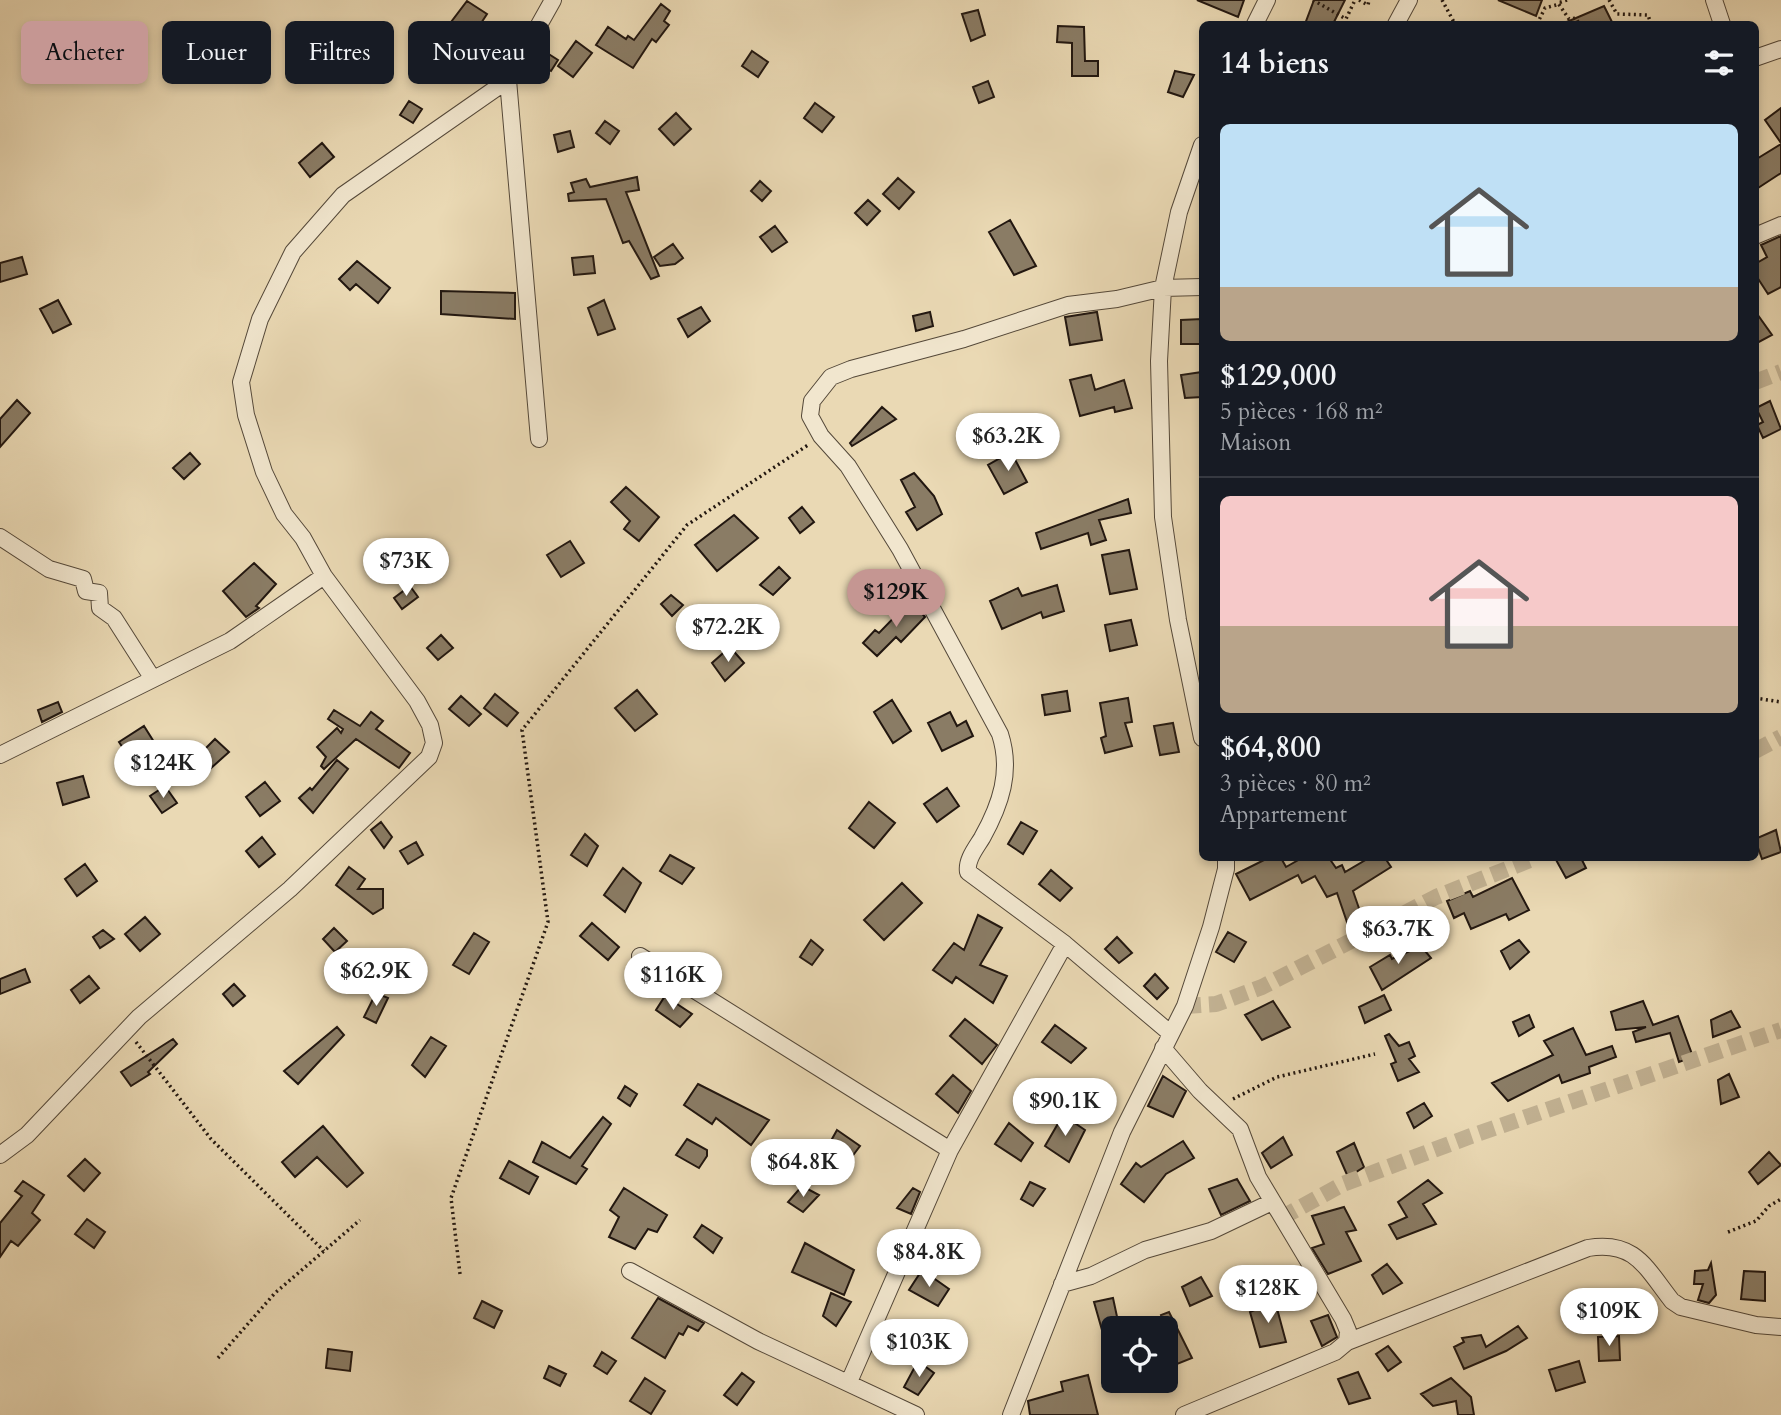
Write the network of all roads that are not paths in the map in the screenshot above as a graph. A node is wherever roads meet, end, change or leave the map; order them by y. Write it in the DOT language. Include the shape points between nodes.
graph roads {
  1 [pos="553,0"];
  2 [pos="1267,0"];
  3 [pos="1409,0"];
  4 [pos="1714,0"];
  5 [pos="541,21"];
  6 [pos="1256,21"];
  7 [pos="1398,21"];
  8 [pos="1721,21"];
  9 [pos="1781,49"];
  10 [pos="1759,57"];
  11 [pos="502,84"];
  12 [pos="508,84"];
  13 [pos="1199,154"];
  14 [pos="1781,225"];
  15 [pos="1759,234"];
  16 [pos="1199,287"];
  17 [pos="1164,288"];
  18 [pos="539,439"];
  19 [pos="0,537"];
  20 [pos="324,576"];
  21 [pos="153,680"];
  22 [pos="1199,723"];
  23 [pos="0,755"];
  24 [pos="1226,861"];
  25 [pos="1065,944"];
  26 [pos="640,956"];
  27 [pos="1167,1041"];
  28 [pos="950,1150"];
  29 [pos="0,1155"];
  30 [pos="1272,1202"];
  31 [pos="630,1271"];
  32 [pos="1062,1284"];
  33 [pos="1781,1327"];
  34 [pos="1347,1342"];
  35 [pos="849,1382"];
  36 [pos="916,1415"];
  37 [pos="1011,1415"];
  38 [pos="1184,1415"];
  1 -- 5 [label="street"];
  2 -- 6 [label="street"];
  3 -- 7 [label="street"];
  4 -- 8 [label="street"];
  9 -- 10 [label="street"];
  11 -- 20 [label="street" via="343,195 293,252 260,319 242,382 246,415 264,472 284,514"];
  12 -- 18 [label="street"];
  13 -- 17 [label="street" via="1179,212"];
  14 -- 15 [label="street"];
  16 -- 17 [label="street"];
  17 -- 22 [label="street" via="1159,360 1164,517"];
  17 -- 25 [label="street" via="1068,305 831,377 812,401 810,416 821,436 848,466 900,549 1000,733 1007,758 1005,782 969,859 968,872"];
  19 -- 21 [label="street" via="49,569 83,579 86,591 99,593 100,608 114,618"];
  20 -- 21 [label="street" via="230,641"];
  20 -- 29 [label="street" via="423,713 434,743 429,757 290,889 171,989 27,1135"];
  21 -- 23 [label="street"];
  24 -- 27 [label="street" via="1211,928 1185,1006"];
  25 -- 27 [label="street"];
  25 -- 28 [label="street"];
  26 -- 28 [label="street"];
  27 -- 30 [label="street" via="1200,1091 1240,1129 1250,1162"];
  27 -- 32 [label="street" via="1122,1132"];
  28 -- 35 [label="street"];
  30 -- 32 [label="street" via="1211,1231 1145,1250 1091,1276"];
  30 -- 34 [label="street" via="1343,1319"];
  31 -- 35 [label="street" via="758,1341"];
  32 -- 37 [label="street"];
  33 -- 34 [label="street" via="1681,1307 1630,1251 1608,1245 1588,1248"];
  34 -- 38 [label="street" via="1335,1352"];
  35 -- 36 [label="street"];
}
